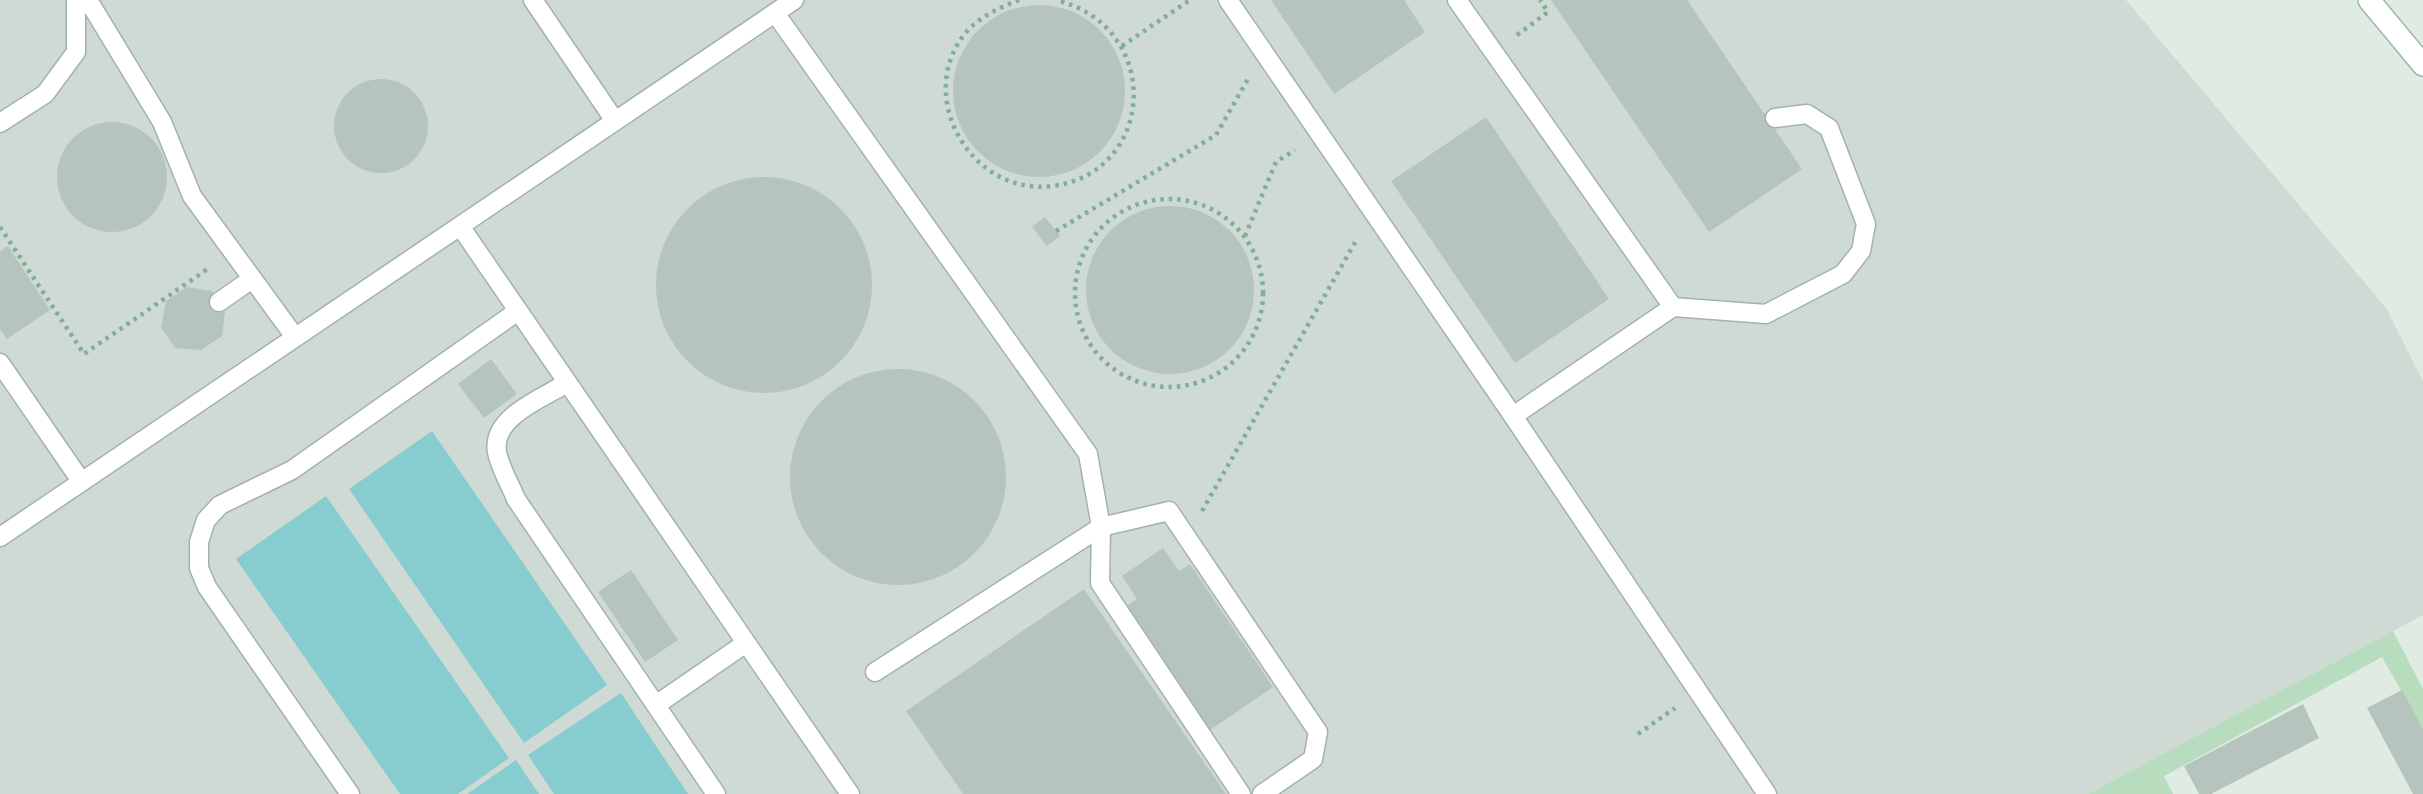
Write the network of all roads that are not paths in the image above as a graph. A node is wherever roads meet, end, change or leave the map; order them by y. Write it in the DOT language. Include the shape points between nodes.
graph roads {
  1 [pos="76,0"];
  2 [pos="88,0"];
  3 [pos="533,0"];
  4 [pos="794,0"];
  5 [pos="1228,0"];
  6 [pos="1457,0"];
  7 [pos="2370,0"];
  8 [pos="775,13"];
  9 [pos="2423,65"];
  10 [pos="1774,118"];
  11 [pos="615,121"];
  12 [pos="0,123"];
  13 [pos="460,226"];
  14 [pos="252,279"];
  15 [pos="219,302"];
  16 [pos="1673,307"];
  17 [pos="518,312"];
  18 [pos="295,337"];
  19 [pos="0,363"];
  20 [pos="567,383"];
  21 [pos="1513,416"];
  22 [pos="81,481"];
  23 [pos="1101,527"];
  24 [pos="0,537"];
  25 [pos="746,643"];
  26 [pos="875,672"];
  27 [pos="656,705"];
  28 [pos="350,794"];
  29 [pos="716,794"];
  30 [pos="850,794"];
  31 [pos="1241,794"];
  32 [pos="1262,794"];
  33 [pos="1767,794"];
  1 -- 12 [label="lane" via="76,52 45,94"];
  2 -- 14 [label="lane" via="162,122 192,196"];
  3 -- 11 [label="lane"];
  4 -- 8 [label="lane"];
  5 -- 21 [label="lane"];
  6 -- 16 [label="lane"];
  7 -- 9 [label="street"];
  8 -- 11 [label="lane"];
  8 -- 23 [label="lane" via="1088,454"];
  10 -- 16 [label="lane" via="1807,114 1829,128 1866,225 1861,251 1843,274 1766,314"];
  11 -- 13 [label="lane"];
  13 -- 17 [label="lane"];
  13 -- 18 [label="lane"];
  14 -- 15 [label="lane"];
  14 -- 18 [label="lane"];
  16 -- 21 [label="lane"];
  17 -- 20 [label="lane"];
  17 -- 28 [label="lane" via="292,470 220,505 206,520 199,542 199,568 207,587"];
  18 -- 22 [label="lane"];
  19 -- 22 [label="lane"];
  20 -- 25 [label="lane"];
  20 -- 27 [label="lane" via="506,421 497,435 497,453 516,499"];
  21 -- 33 [label="lane"];
  22 -- 24 [label="lane"];
  23 -- 26 [label="lane"];
  23 -- 31 [label="lane" via="1100,583"];
  23 -- 32 [label="lane" via="1169,511 1318,732 1313,759"];
  25 -- 27 [label="lane"];
  25 -- 30 [label="lane"];
  27 -- 29 [label="lane"];
}
